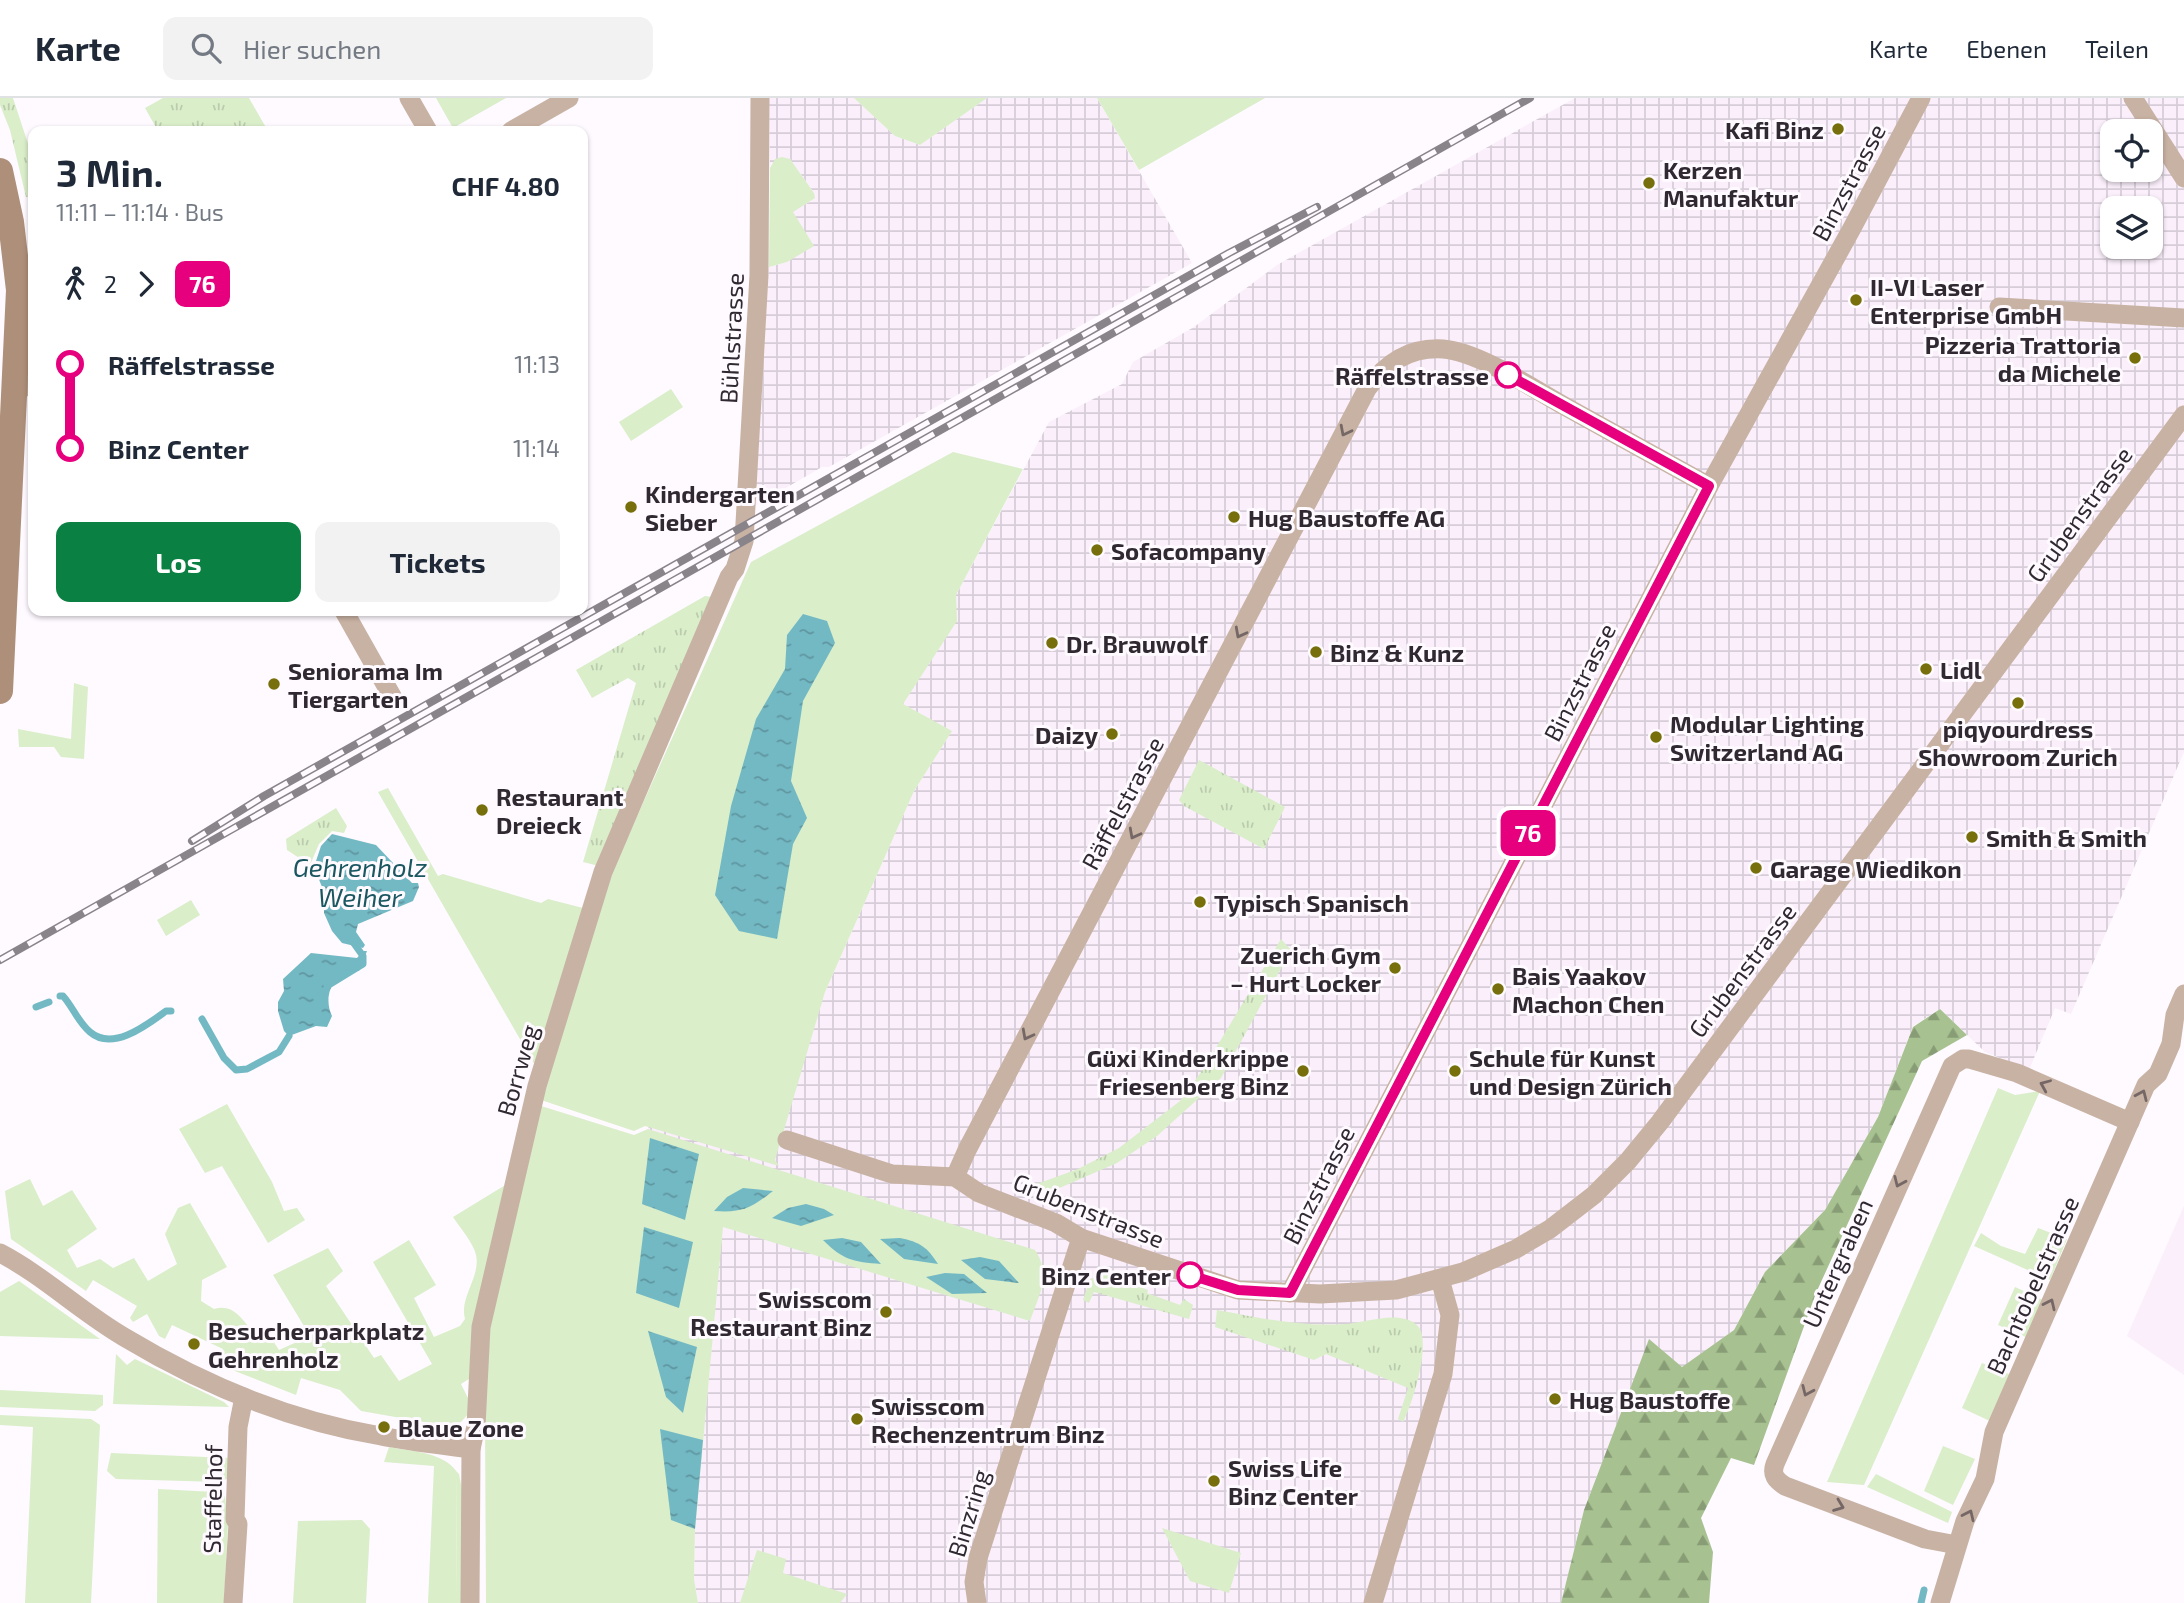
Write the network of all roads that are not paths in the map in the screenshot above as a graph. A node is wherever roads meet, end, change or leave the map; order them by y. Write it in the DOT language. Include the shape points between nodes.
graph roads {
  1 [pos="409,98"];
  2 [pos="569,98"];
  3 [pos="760,98"];
  4 [pos="1921,98"];
  5 [pos="2133,98"];
  6 [pos="425,126"];
  7 [pos="520,126"];
  8 [pos="0,171"];
  9 [pos="2184,178"];
  10 [pos="1999,307"];
  11 [pos="2184,318"];
  12 [pos="24,386"];
  13 [pos="2184,415"];
  14 [pos="1709,486"];
  15 [pos="729,577"];
  16 [pos="347,616"];
  17 [pos="0,691"];
  18 [pos="393,698"];
  19 [pos="2184,995"];
  20 [pos="2130,1122"];
  21 [pos="788,1140"];
  22 [pos="955,1177"];
  23 [pos="1081,1238"];
  24 [pos="0,1253"];
  25 [pos="1440,1279"];
  26 [pos="1290,1293"];
  27 [pos="244,1397"];
  28 [pos="471,1449"];
  29 [pos="1957,1545"];
  30 [pos="233,1603"];
  31 [pos="470,1603"];
  32 [pos="977,1603"];
  33 [pos="1373,1603"];
  34 [pos="1940,1603"];
  1 -- 6 [label="street"];
  2 -- 7 [label="street"];
  3 -- 15 [label="street, Bühlstrasse" via="759,275 744,541"];
  4 -- 14 [label="street, Binzstrasse"];
  5 -- 9 [label="street"];
  8 -- 12 [label="street" via="19,290"];
  10 -- 11 [label="street"];
  12 -- 17 [label="street"];
  13 -- 25 [label="street, Grubenstrasse" via="1628,1161 1550,1229 1480,1266"];
  14 -- 22 [label="street, Räffelstrasse, one-way" via="1508,375 1455,351 1424,350 1387,365 1367,389"];
  14 -- 26 [label="street, Binzstrasse"];
  15 -- 28 [label="street, Borrweg" via="602,875 537,1086 481,1327"];
  16 -- 18 [label="street"];
  20 -- 19 [label="street, Bachtobelstrasse, one-way" via="2171,1044 2175,1014"];
  29 -- 20 [label="street, Bachtobelstrasse, one-way" via="1985,1479 1994,1433"];
  20 -- 29 [label="street, Untergraben, one-way" via="2017,1073 1969,1059 1952,1066 1773,1467 1776,1480 1785,1486 1925,1539"];
  21 -- 22 [label="street, Grubenstrasse" via="892,1174"];
  22 -- 23 [label="street, Grubenstrasse" via="979,1193 1056,1223"];
  23 -- 26 [label="street, Grubenstrasse" via="1238,1290"];
  23 -- 32 [label="street, Binzring" via="978,1558"];
  24 -- 27 [label="street" via="125,1338"];
  25 -- 26 [label="street, Grubenstrasse" via="1396,1290"];
  25 -- 33 [label="street" via="1451,1315 1443,1374"];
  27 -- 28 [label="street" via="380,1436"];
  27 -- 30 [label="street, Staffelhof" via="238,1427"];
  28 -- 31 [label="street, Borrweg"];
  29 -- 34 [label="street, Bachtobelstrasse"];
}
